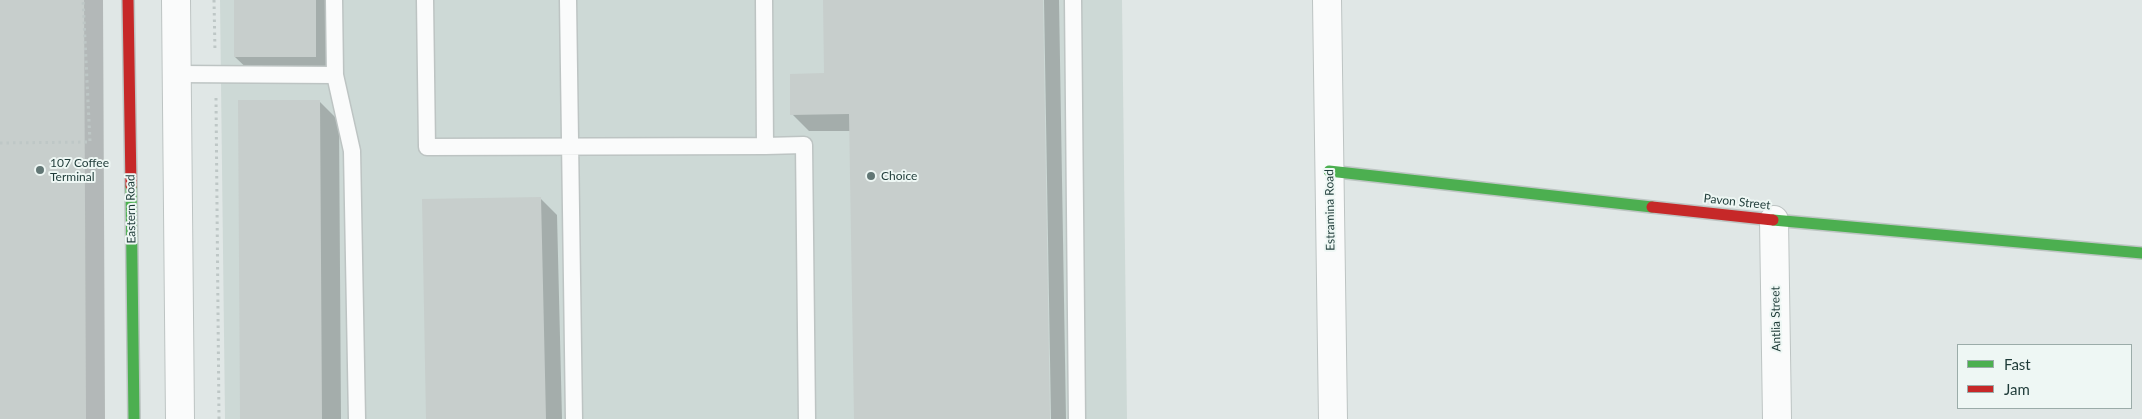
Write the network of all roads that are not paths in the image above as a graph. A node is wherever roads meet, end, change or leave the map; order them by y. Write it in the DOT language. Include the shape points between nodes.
graph roads {
  1 [pos="128,0"];
  2 [pos="176,0"];
  3 [pos="334,0"];
  4 [pos="425,0"];
  5 [pos="568,0"];
  6 [pos="764,0"];
  7 [pos="1073,0"];
  8 [pos="1327,0"];
  9 [pos="177,74"];
  10 [pos="335,75"];
  11 [pos="570,145"];
  12 [pos="765,146"];
  13 [pos="1329,171"];
  14 [pos="1774,220"];
  15 [pos="2142,253"];
  16 [pos="134,419"];
  17 [pos="180,419"];
  18 [pos="357,419"];
  19 [pos="574,419"];
  20 [pos="807,419"];
  21 [pos="1077,419"];
  22 [pos="1333,419"];
  23 [pos="1777,419"];
  1 -- 16 [label="street, Eastern Road"];
  2 -- 9 [label="street"];
  3 -- 10 [label="lane"];
  4 -- 11 [label="lane" via="427,147"];
  5 -- 11 [label="lane"];
  6 -- 12 [label="lane"];
  7 -- 21 [label="lane"];
  8 -- 13 [label="street, Estramina Road"];
  9 -- 10 [label="lane"];
  9 -- 17 [label="street"];
  10 -- 18 [label="lane" via="352,150"];
  11 -- 12 [label="lane"];
  11 -- 19 [label="lane"];
  12 -- 20 [label="lane" via="804,145"];
  13 -- 14 [label="street, Pavon Street"];
  13 -- 22 [label="street, Estramina Road"];
  14 -- 15 [label="street, Pavon Street"];
  14 -- 23 [label="street, Antlia Street"];
}
